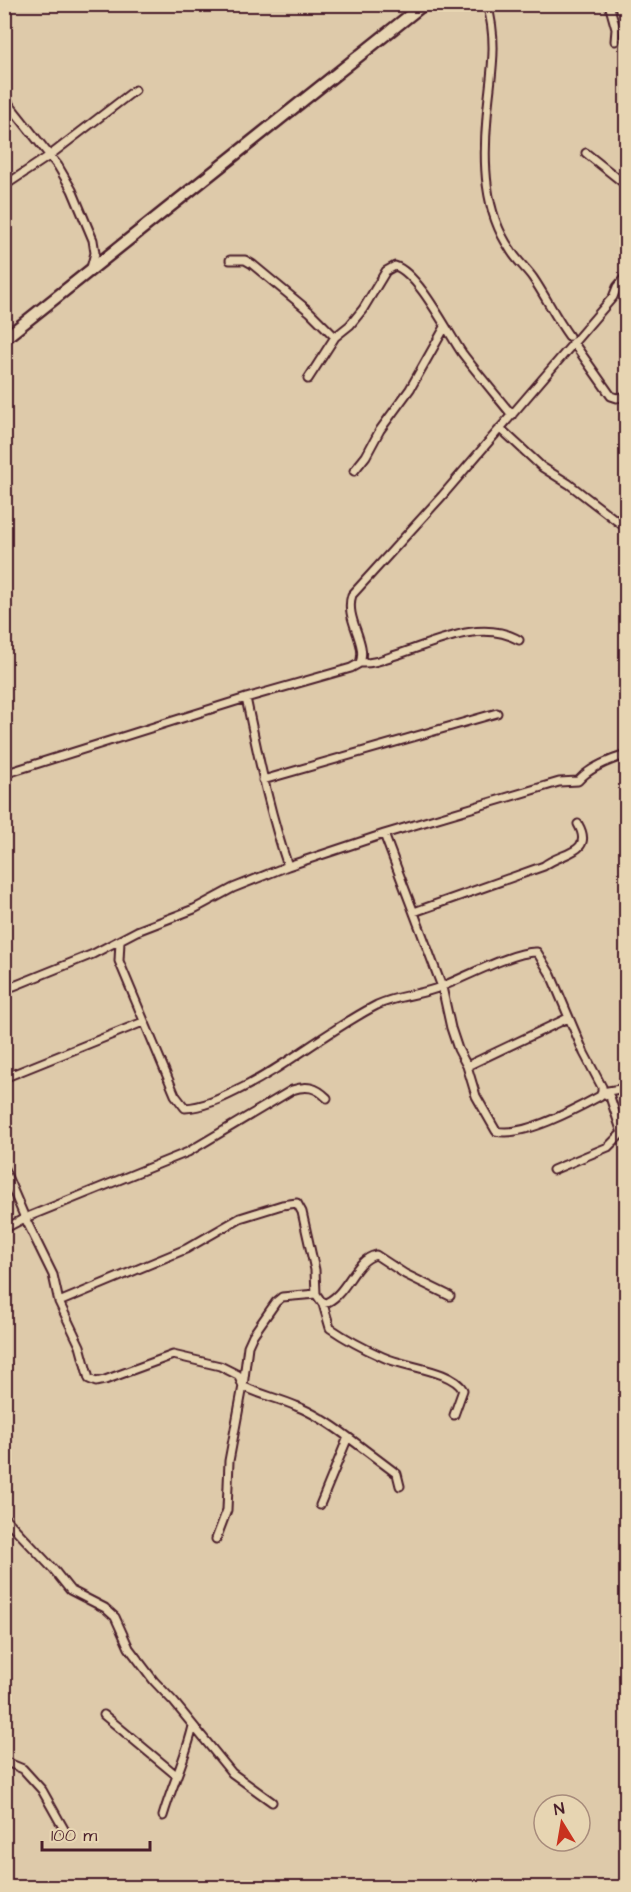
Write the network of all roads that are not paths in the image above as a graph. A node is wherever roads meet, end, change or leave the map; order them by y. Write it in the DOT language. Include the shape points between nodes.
graph roads {
  1 [pos="424,4"];
  2 [pos="487,4"];
  3 [pos="609,4"];
  4 [pos="615,41"];
  5 [pos="135,90"];
  6 [pos="4,98"];
  7 [pos="586,153"];
  8 [pos="50,156"];
  9 [pos="627,185"];
  10 [pos="4,186"];
  11 [pos="230,260"];
  12 [pos="91,268"];
  13 [pos="627,276"];
  14 [pos="445,327"];
  15 [pos="335,337"];
  16 [pos="4,339"];
  17 [pos="571,339"];
  18 [pos="308,379"];
  19 [pos="627,396"];
  20 [pos="512,415"];
  21 [pos="501,428"];
  22 [pos="354,471"];
  23 [pos="627,528"];
  24 [pos="519,640"];
  25 [pos="360,663"];
  26 [pos="246,698"];
  27 [pos="497,713"];
  28 [pos="627,755"];
  29 [pos="4,774"];
  30 [pos="263,780"];
  31 [pos="578,824"];
  32 [pos="384,834"];
  33 [pos="288,866"];
  34 [pos="414,912"];
  35 [pos="120,941"];
  36 [pos="442,987"];
  37 [pos="4,990"];
  38 [pos="568,1018"];
  39 [pos="143,1022"];
  40 [pos="467,1066"];
  41 [pos="4,1078"];
  42 [pos="627,1088"];
  43 [pos="602,1092"];
  44 [pos="327,1098"];
  45 [pos="4,1169"];
  46 [pos="554,1170"];
  47 [pos="25,1218"];
  48 [pos="4,1229"];
  49 [pos="316,1294"];
  50 [pos="450,1296"];
  51 [pos="59,1302"];
  52 [pos="323,1305"];
  53 [pos="243,1386"];
  54 [pos="454,1416"];
  55 [pos="348,1437"];
  56 [pos="400,1486"];
  57 [pos="320,1504"];
  58 [pos="4,1517"];
  59 [pos="216,1539"];
  60 [pos="104,1715"];
  61 [pos="193,1726"];
  62 [pos="4,1761"];
  63 [pos="176,1775"];
  64 [pos="272,1802"];
  65 [pos="163,1816"];
  66 [pos="65,1831"];
  1 -- 12 [label="main road"];
  2 -- 17 [label="street" via="494,62 486,121 490,206 510,250"];
  3 -- 4 [label="street"];
  5 -- 8 [label="street"];
  6 -- 8 [label="street"];
  7 -- 9 [label="street"];
  8 -- 10 [label="street"];
  8 -- 12 [label="street" via="88,227 95,253"];
  11 -- 15 [label="street" via="252,264"];
  12 -- 16 [label="main road"];
  13 -- 17 [label="street" via="613,297"];
  14 -- 15 [label="street" via="415,282 394,266 386,271 350,326"];
  14 -- 20 [label="street"];
  14 -- 22 [label="street" via="410,389"];
  15 -- 18 [label="street"];
  17 -- 19 [label="street" via="611,396"];
  17 -- 20 [label="street"];
  20 -- 21 [label="street"];
  21 -- 23 [label="street" via="542,467"];
  21 -- 25 [label="street" via="352,595 350,613 362,653"];
  24 -- 25 [label="street" via="484,630"];
  25 -- 26 [label="street"];
  26 -- 29 [label="street"];
  26 -- 30 [label="street"];
  27 -- 30 [label="street"];
  28 -- 32 [label="street" via="606,761 578,781 559,782"];
  30 -- 33 [label="street"];
  31 -- 34 [label="street" via="583,843 566,855"];
  32 -- 33 [label="street"];
  32 -- 34 [label="street"];
  33 -- 35 [label="street"];
  34 -- 36 [label="street"];
  35 -- 37 [label="street"];
  35 -- 39 [label="street" via="119,961"];
  36 -- 38 [label="street" via="467,974 537,952"];
  36 -- 39 [label="street" via="379,1005 262,1078 197,1107 185,1108 178,1103"];
  36 -- 40 [label="street" via="450,1028"];
  38 -- 40 [label="street"];
  38 -- 43 [label="street"];
  39 -- 41 [label="street"];
  40 -- 43 [label="street" via="480,1104 496,1131 504,1133 555,1117"];
  42 -- 43 [label="street"];
  43 -- 46 [label="street" via="610,1097 622,1133 608,1148"];
  44 -- 47 [label="street" via="311,1087 292,1090 188,1152"];
  45 -- 47 [label="street"];
  47 -- 48 [label="street"];
  47 -- 51 [label="street" via="53,1275"];
  49 -- 51 [label="street" via="315,1270 302,1212 292,1202 240,1218 186,1249"];
  49 -- 52 [label="street"];
  49 -- 53 [label="street" via="288,1296 276,1302 248,1347"];
  50 -- 52 [label="street" via="372,1256 331,1302"];
  51 -- 53 [label="street" via="92,1381 105,1380 173,1355 227,1370 238,1376"];
  52 -- 54 [label="street" via="330,1328 339,1334 383,1358 459,1382 463,1390"];
  53 -- 55 [label="street" via="297,1406"];
  53 -- 59 [label="street" via="229,1461 227,1510"];
  55 -- 56 [label="street" via="398,1474"];
  55 -- 57 [label="street"];
  58 -- 61 [label="street" via="70,1590 115,1617 129,1648"];
  60 -- 63 [label="street"];
  61 -- 63 [label="street"];
  61 -- 64 [label="street" via="232,1773"];
  62 -- 66 [label="street" via="23,1770 42,1790"];
  63 -- 65 [label="street"];
}
